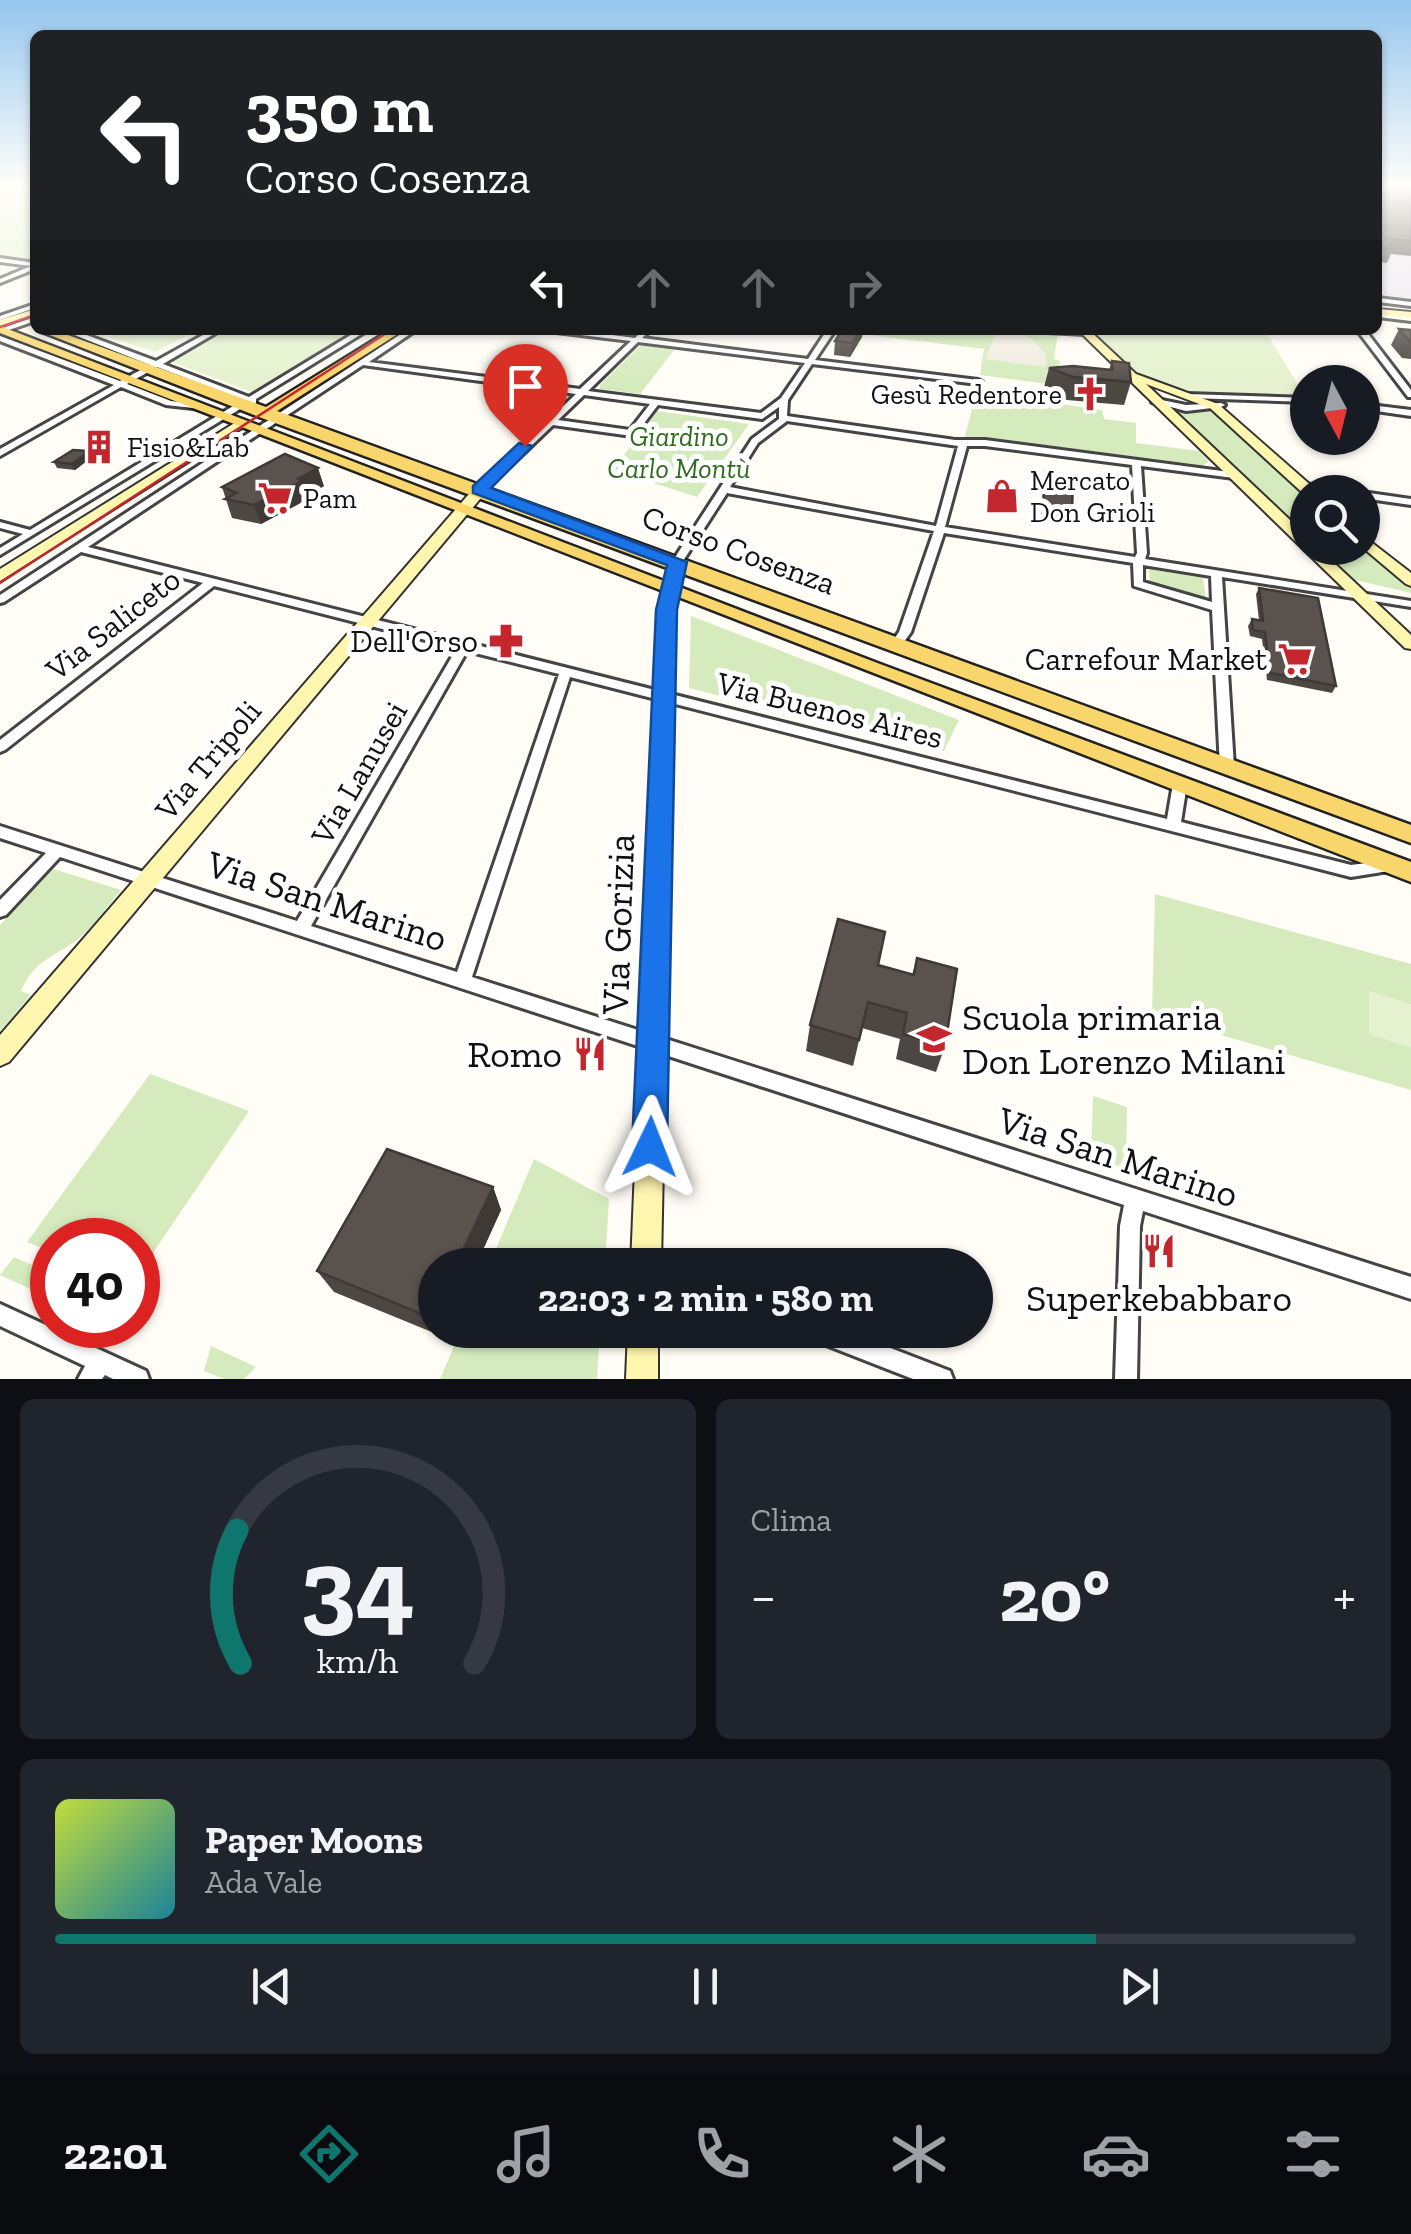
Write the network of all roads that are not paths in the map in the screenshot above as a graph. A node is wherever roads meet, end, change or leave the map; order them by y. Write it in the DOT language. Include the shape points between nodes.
graph roads {
  1 [pos="0,260"];
  2 [pos="30,265"];
  3 [pos="30,268"];
  4 [pos="0,280"];
  5 [pos="1382,308"];
  6 [pos="1411,311"];
  7 [pos="40,335"];
  8 [pos="58,335"];
  9 [pos="78,335"];
  10 [pos="207,335"];
  11 [pos="357,335"];
  12 [pos="366,335"];
  13 [pos="391,335"];
  14 [pos="403,335"];
  15 [pos="596,335"];
  16 [pos="642,335"];
  17 [pos="829,335"];
  18 [pos="1088,335"];
  19 [pos="1365,335"];
  20 [pos="636,340"];
  21 [pos="326,356"];
  22 [pos="356,362"];
  23 [pos="810,362"];
  24 [pos="150,365"];
  25 [pos="1124,370"];
  26 [pos="123,380"];
  27 [pos="978,382"];
  28 [pos="581,393"];
  29 [pos="1184,394"];
  30 [pos="1411,395"];
  31 [pos="1152,397"];
  32 [pos="1251,398"];
  33 [pos="1290,399"];
  34 [pos="784,400"];
  35 [pos="654,403"];
  36 [pos="264,405"];
  37 [pos="1214,406"];
  38 [pos="1380,409"];
  39 [pos="1411,413"];
  40 [pos="222,416"];
  41 [pos="762,418"];
  42 [pos="781,420"];
  43 [pos="551,422"];
  44 [pos="242,423"];
  45 [pos="260,430"];
  46 [pos="756,441"];
  47 [pos="963,444"];
  48 [pos="0,453"];
  49 [pos="1136,462"];
  50 [pos="1234,475"];
  51 [pos="1290,475"];
  52 [pos="723,489"];
  53 [pos="480,490"];
  54 [pos="1380,498"];
  55 [pos="1411,502"];
  56 [pos="463,506"];
  57 [pos="0,526"];
  58 [pos="1290,528"];
  59 [pos="940,529"];
  60 [pos="31,533"];
  61 [pos="78,548"];
  62 [pos="0,552"];
  63 [pos="1380,554"];
  64 [pos="1140,560"];
  65 [pos="677,562"];
  66 [pos="1329,565"];
  67 [pos="1216,572"];
  68 [pos="0,576"];
  69 [pos="1411,581"];
  70 [pos="212,582"];
  71 [pos="669,586"];
  72 [pos="1359,594"];
  73 [pos="0,600"];
  74 [pos="1411,604"];
  75 [pos="1219,608"];
  76 [pos="366,621"];
  77 [pos="897,643"];
  78 [pos="1411,644"];
  79 [pos="464,646"];
  80 [pos="566,671"];
  81 [pos="666,696"];
  82 [pos="0,747"];
  83 [pos="1227,766"];
  84 [pos="1180,784"];
  85 [pos="1173,826"];
  86 [pos="0,832"];
  87 [pos="1411,834"];
  88 [pos="58,850"];
  89 [pos="1403,868"];
  90 [pos="147,879"];
  91 [pos="0,910"];
  92 [pos="301,928"];
  93 [pos="462,981"];
  94 [pos="654,1045"];
  95 [pos="0,1054"];
  96 [pos="1135,1200"];
  97 [pos="648,1248"];
  98 [pos="1411,1288"];
  99 [pos="0,1315"];
  100 [pos="643,1348"];
  101 [pos="862,1348"];
  102 [pos="95,1370"];
  103 [pos="138,1379"];
  104 [pos="642,1379"];
  105 [pos="942,1379"];
  106 [pos="1126,1379"];
  1 -- 2 [label="street"];
  3 -- 4 [label="street"];
  5 -- 6 [label="street"];
  7 -- 26 [label="main road, Corso Cosenza"];
  8 -- 24 [label="main road, Corso Cosenza"];
  9 -- 24 [label="street, Corso Cosenza"];
  10 -- 24 [label="street"];
  11 -- 21 [label="street"];
  12 -- 21 [label="main road"];
  13 -- 22 [label="main road"];
  14 -- 22 [label="street"];
  15 -- 20 [label="street"];
  16 -- 20 [label="street"];
  17 -- 23 [label="street"];
  18 -- 25 [label="street"];
  19 -- 30 [label="street"];
  20 -- 23 [label="street"];
  20 -- 28 [label="street"];
  21 -- 36 [label="main road"];
  22 -- 28 [label="street"];
  22 -- 36 [label="main road"];
  23 -- 27 [label="street"];
  23 -- 34 [label="street"];
  24 -- 26 [label="street"];
  24 -- 36 [label="main road, Corso Cosenza"];
  25 -- 29 [label="street"];
  25 -- 31 [label="street"];
  26 -- 40 [label="main road, Corso Cosenza"];
  26 -- 48 [label="street"];
  28 -- 35 [label="street"];
  28 -- 43 [label="street"];
  29 -- 31 [label="street"];
  29 -- 32 [label="street"];
  29 -- 37 [label="street"];
  31 -- 37 [label="street" via="1186,408"];
  31 -- 50 [label="street"];
  32 -- 33 [label="street"];
  32 -- 37 [label="street"];
  34 -- 41 [label="street"];
  34 -- 42 [label="street"];
  35 -- 41 [label="street"];
  35 -- 43 [label="street" via="632,432"];
  36 -- 40 [label="street"];
  36 -- 44 [label="main road"];
  36 -- 45 [label="street"];
  36 -- 53 [label="main road, Corso Cosenza"];
  37 -- 51 [label="street"];
  38 -- 39 [label="street"];
  40 -- 44 [label="main road, Corso Cosenza"];
  40 -- 60 [label="street"];
  41 -- 42 [label="street"];
  41 -- 46 [label="street"];
  42 -- 46 [label="street"];
  42 -- 47 [label="street"];
  43 -- 53 [label="street"];
  44 -- 45 [label="main road, Corso Cosenza"];
  44 -- 68 [label="street"];
  45 -- 56 [label="main road, Corso Cosenza"];
  45 -- 61 [label="street"];
  46 -- 52 [label="street"];
  47 -- 49 [label="street"];
  47 -- 59 [label="street"];
  49 -- 50 [label="street"];
  49 -- 64 [label="street"];
  50 -- 58 [label="street"];
  52 -- 59 [label="street"];
  52 -- 65 [label="street"];
  53 -- 56 [label="street, Via Tripoli"];
  53 -- 65 [label="main road, Corso Cosenza"];
  54 -- 55 [label="street"];
  56 -- 71 [label="main road, Corso Cosenza"];
  56 -- 76 [label="street, Via Tripoli"];
  57 -- 60 [label="street"];
  59 -- 64 [label="street"];
  59 -- 77 [label="street"];
  60 -- 62 [label="street"];
  61 -- 70 [label="street, Via Buenos Aires"];
  61 -- 73 [label="street"];
  63 -- 69 [label="street"];
  64 -- 67 [label="street"];
  64 -- 75 [label="street" via="1138,584"];
  65 -- 71 [label="street, Via Gorizia"];
  65 -- 77 [label="main road, Corso Cosenza"];
  66 -- 72 [label="street"];
  67 -- 72 [label="street"];
  67 -- 75 [label="street"];
  70 -- 76 [label="street, Via Buenos Aires"];
  70 -- 82 [label="street, Via Saliceto"];
  71 -- 81 [label="street, Via Gorizia"];
  71 -- 84 [label="main road, Corso Cosenza"];
  72 -- 74 [label="street"];
  72 -- 78 [label="street"];
  75 -- 83 [label="street"];
  76 -- 79 [label="street, Via Buenos Aires"];
  76 -- 90 [label="street, Via Tripoli"];
  77 -- 83 [label="main road, Corso Cosenza"];
  79 -- 80 [label="street, Via Buenos Aires"];
  79 -- 92 [label="street, Via Lanusei"];
  80 -- 81 [label="street, Via Buenos Aires"];
  80 -- 93 [label="street, Via San Marino"];
  81 -- 85 [label="street, Via Buenos Aires"];
  81 -- 94 [label="street, Via Gorizia"];
  83 -- 87 [label="main road, Corso Cosenza"];
  84 -- 85 [label="street"];
  84 -- 89 [label="main road, Corso Cosenza"];
  85 -- 89 [label="street, Via Buenos Aires" via="1351,871"];
  86 -- 88 [label="street, Via San Marino"];
  88 -- 90 [label="street, Via San Marino"];
  88 -- 91 [label="street"];
  90 -- 92 [label="street, Via San Marino"];
  90 -- 95 [label="street, Via Tripoli"];
  92 -- 93 [label="street, Via San Marino"];
  93 -- 94 [label="street, Via San Marino"];
  94 -- 96 [label="street, Via San Marino"];
  94 -- 97 [label="street, Via Gorizia"];
  96 -- 98 [label="street, Via San Marino"];
  96 -- 106 [label="street"];
  99 -- 102 [label="street"];
  100 -- 104 [label="street"];
  101 -- 105 [label="street"];
  102 -- 103 [label="street"];
}
